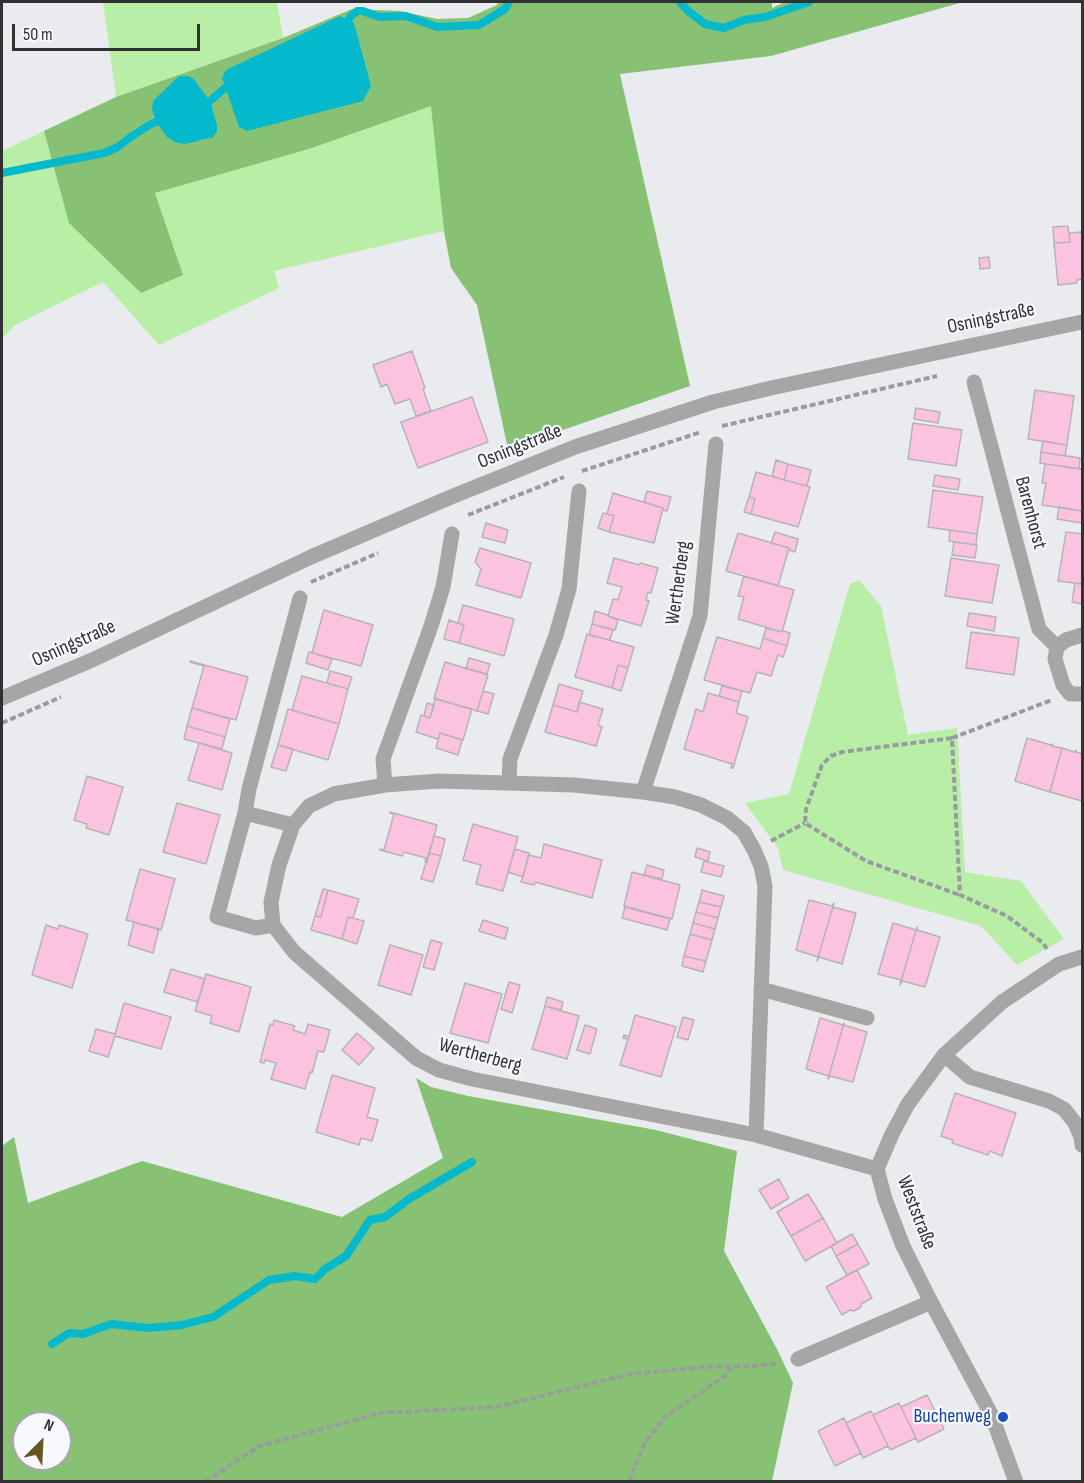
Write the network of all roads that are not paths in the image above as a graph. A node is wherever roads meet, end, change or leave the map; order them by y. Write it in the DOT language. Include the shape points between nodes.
graph roads {
  1 [pos="1083,322"];
  2 [pos="974,382"];
  3 [pos="716,444"];
  4 [pos="579,491"];
  5 [pos="452,534"];
  6 [pos="304,591"];
  7 [pos="1083,636"];
  8 [pos="1057,647"];
  9 [pos="1076,694"];
  10 [pos="2,698"];
  11 [pos="509,783"];
  12 [pos="385,785"];
  13 [pos="643,792"];
  14 [pos="245,813"];
  15 [pos="293,825"];
  16 [pos="273,925"];
  17 [pos="1083,957"];
  18 [pos="761,989"];
  19 [pos="867,1018"];
  20 [pos="944,1055"];
  21 [pos="756,1135"];
  22 [pos="1083,1145"];
  23 [pos="877,1169"];
  24 [pos="931,1302"];
  25 [pos="798,1359"];
  26 [pos="1016,1482"];
  1 -- 10 [label="street, Osningstraße" via="713,402 575,447 311,557"];
  2 -- 8 [label="street, Barenhorst" via="1039,629"];
  3 -- 13 [label="street, Wertherberg" via="700,616"];
  4 -- 11 [label="street" via="569,590 510,759"];
  5 -- 12 [label="street" via="443,587 383,759"];
  6 -- 14 [label="street"];
  7 -- 8 [label="street"];
  8 -- 9 [label="street" via="1055,659 1062,685"];
  11 -- 12 [label="street"];
  11 -- 13 [label="street"];
  12 -- 15 [label="street" via="334,794 309,806"];
  13 -- 18 [label="street" via="701,805 744,832 761,866 765,886"];
  14 -- 15 [label="street"];
  14 -- 16 [label="street" via="217,917 256,928"];
  15 -- 16 [label="street" via="271,902"];
  16 -- 21 [label="street, Wertherberg" via="294,952 416,1058 439,1070"];
  17 -- 20 [label="street, Weststraße" via="1059,964 1002,1002"];
  18 -- 19 [label="street"];
  18 -- 21 [label="street"];
  20 -- 22 [label="street" via="970,1077 1049,1101 1064,1110 1075,1123"];
  20 -- 23 [label="street, Weststraße" via="908,1104"];
  21 -- 23 [label="street, Wertherberg"];
  23 -- 24 [label="street, Weststraße" via="903,1246"];
  24 -- 25 [label="street"];
  24 -- 26 [label="street, Weststraße" via="992,1414"];
}
